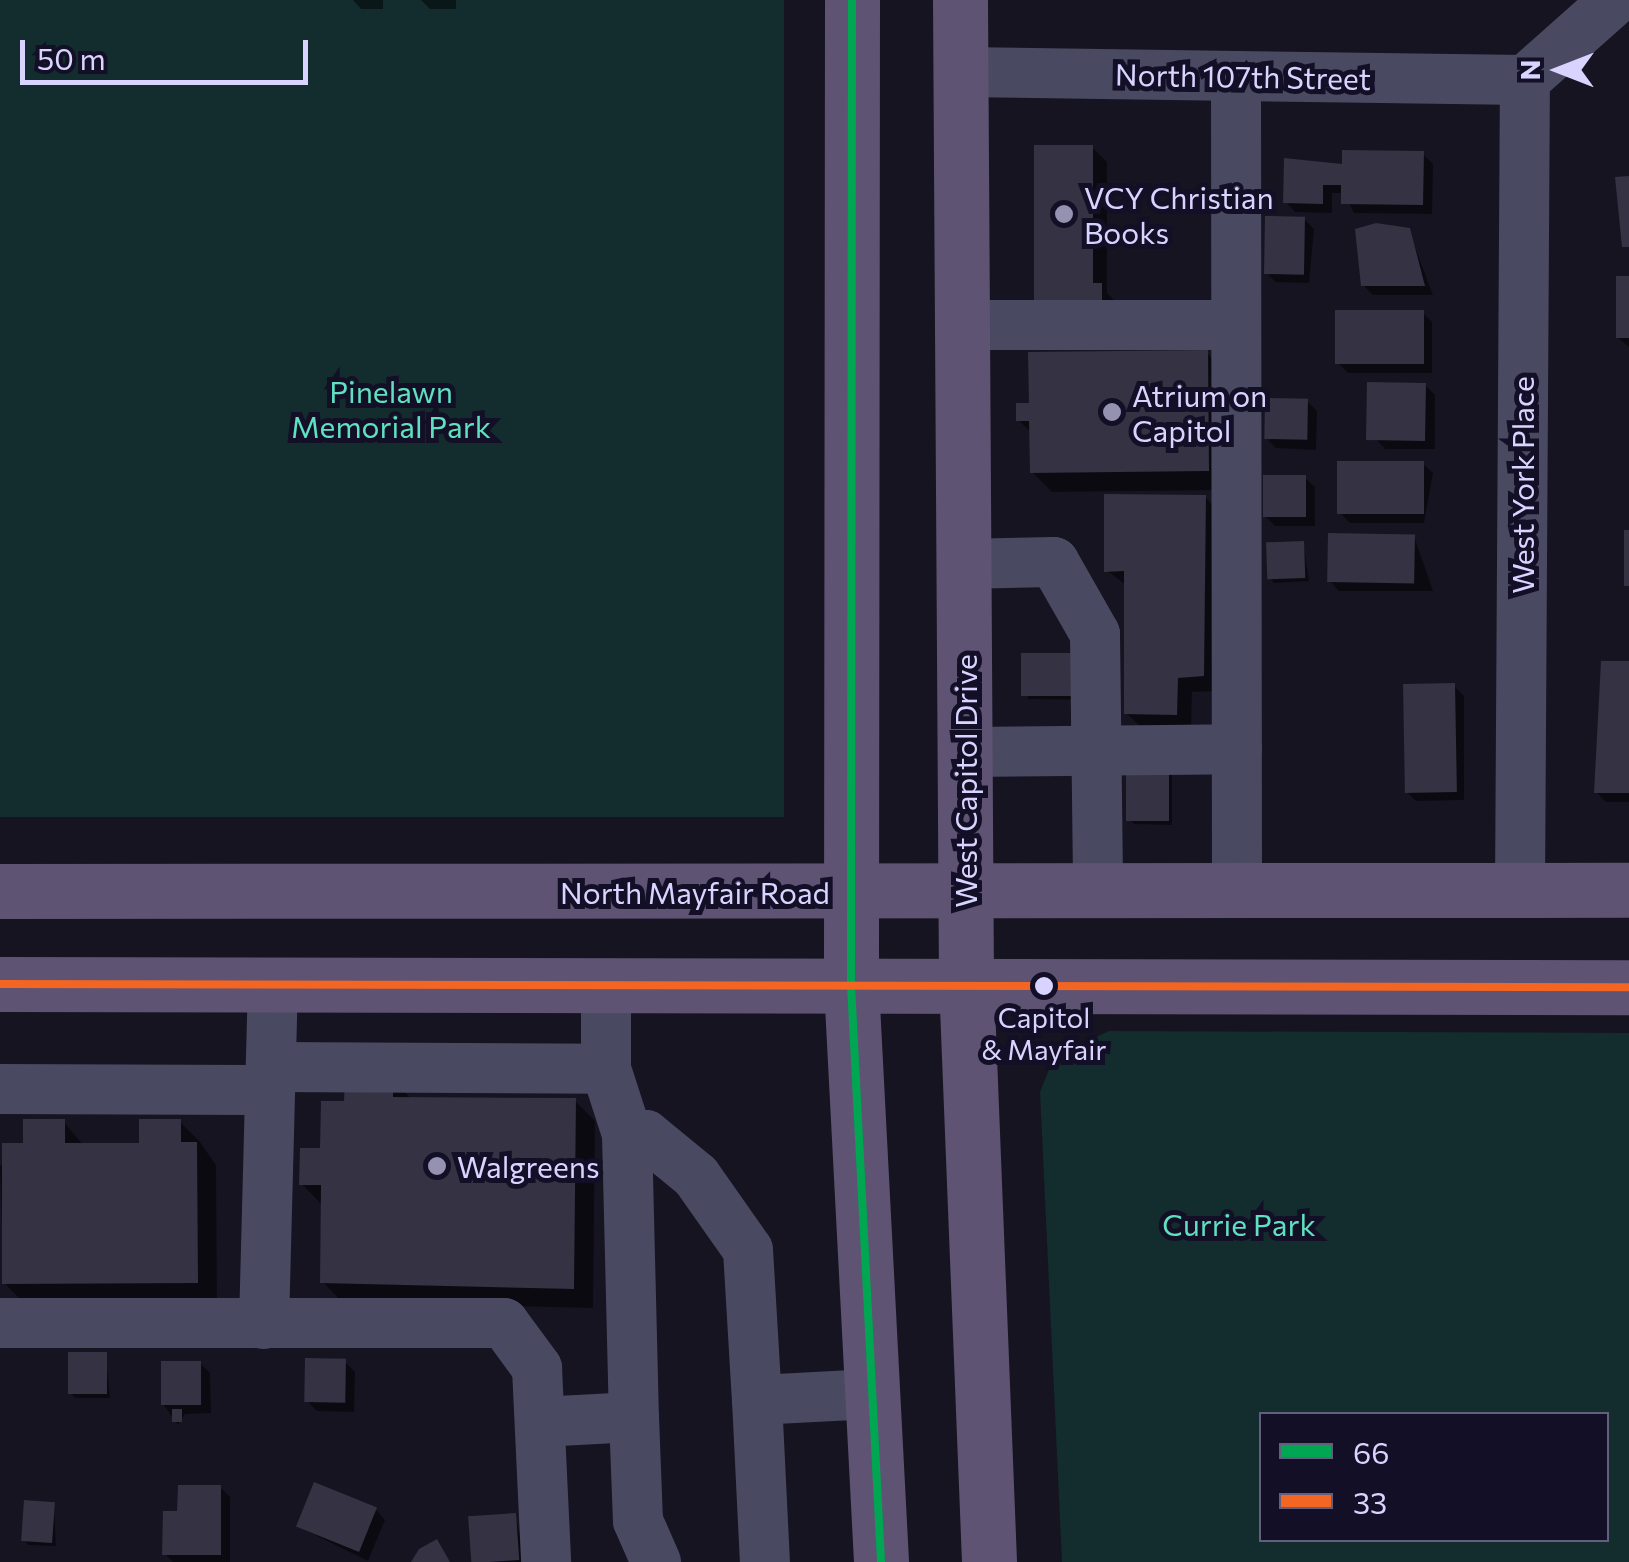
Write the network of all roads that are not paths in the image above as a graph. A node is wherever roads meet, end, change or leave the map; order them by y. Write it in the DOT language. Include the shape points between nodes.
graph roads {
  1 [pos="852,0"];
  2 [pos="960,0"];
  3 [pos="1615,0"];
  4 [pos="960,72"];
  5 [pos="1236,76"];
  6 [pos="1525,80"];
  7 [pos="962,325"];
  8 [pos="1236,325"];
  9 [pos="964,564"];
  10 [pos="1237,750"];
  11 [pos="1097,751"];
  12 [pos="965,752"];
  13 [pos="1520,890"];
  14 [pos="1629,890"];
  15 [pos="0,891"];
  16 [pos="851,892"];
  17 [pos="966,892"];
  18 [pos="1098,892"];
  19 [pos="1237,892"];
  20 [pos="966,981"];
  21 [pos="0,984"];
  22 [pos="851,985"];
  23 [pos="273,986"];
  24 [pos="606,986"];
  25 [pos="1629,987"];
  26 [pos="606,1069"];
  27 [pos="270,1078"];
  28 [pos="0,1088"];
  29 [pos="628,1134"];
  30 [pos="0,1323"];
  31 [pos="264,1324"];
  32 [pos="872,1394"];
  33 [pos="756,1400"];
  34 [pos="634,1417"];
  35 [pos="540,1422"];
  36 [pos="546,1562"];
  37 [pos="656,1562"];
  38 [pos="765,1562"];
  39 [pos="881,1562"];
  40 [pos="989,1562"];
  1 -- 16 [label="main road"];
  2 -- 4 [label="main road, West Capitol Drive"];
  3 -- 6 [label="street"];
  4 -- 5 [label="street, North 107th Street"];
  4 -- 7 [label="main road, West Capitol Drive"];
  5 -- 6 [label="street, North 107th Street"];
  5 -- 8 [label="street"];
  6 -- 13 [label="street, West York Place"];
  7 -- 8 [label="street"];
  7 -- 9 [label="main road, West Capitol Drive"];
  8 -- 10 [label="street"];
  9 -- 11 [label="street" via="1054,562 1067,573 1095,634"];
  9 -- 12 [label="main road, West Capitol Drive"];
  10 -- 11 [label="street"];
  10 -- 19 [label="street"];
  11 -- 12 [label="street"];
  11 -- 18 [label="street"];
  12 -- 17 [label="main road, West Capitol Drive"];
  13 -- 14 [label="main road, North Mayfair Road"];
  13 -- 19 [label="main road, North Mayfair Road"];
  15 -- 16 [label="main road, North Mayfair Road"];
  16 -- 17 [label="main road, North Mayfair Road"];
  16 -- 22 [label="main road"];
  17 -- 18 [label="main road, North Mayfair Road"];
  17 -- 20 [label="main road, West Capitol Drive"];
  18 -- 19 [label="main road, North Mayfair Road"];
  20 -- 22 [label="main road"];
  20 -- 25 [label="main road"];
  20 -- 40 [label="main road, West Capitol Drive"];
  21 -- 23 [label="main road"];
  22 -- 24 [label="main road"];
  22 -- 32 [label="main road"];
  23 -- 24 [label="main road"];
  23 -- 27 [label="street"];
  24 -- 26 [label="street"];
  26 -- 27 [label="street"];
  26 -- 29 [label="street"];
  27 -- 28 [label="street"];
  27 -- 31 [label="street"];
  29 -- 33 [label="street" via="646,1136 696,1176 748,1250"];
  29 -- 34 [label="street"];
  30 -- 31 [label="street"];
  31 -- 35 [label="street" via="504,1323 537,1368"];
  32 -- 33 [label="street"];
  32 -- 39 [label="main road"];
  33 -- 38 [label="street"];
  34 -- 35 [label="street"];
  34 -- 37 [label="street" via="638,1521"];
  35 -- 36 [label="street"];
}
